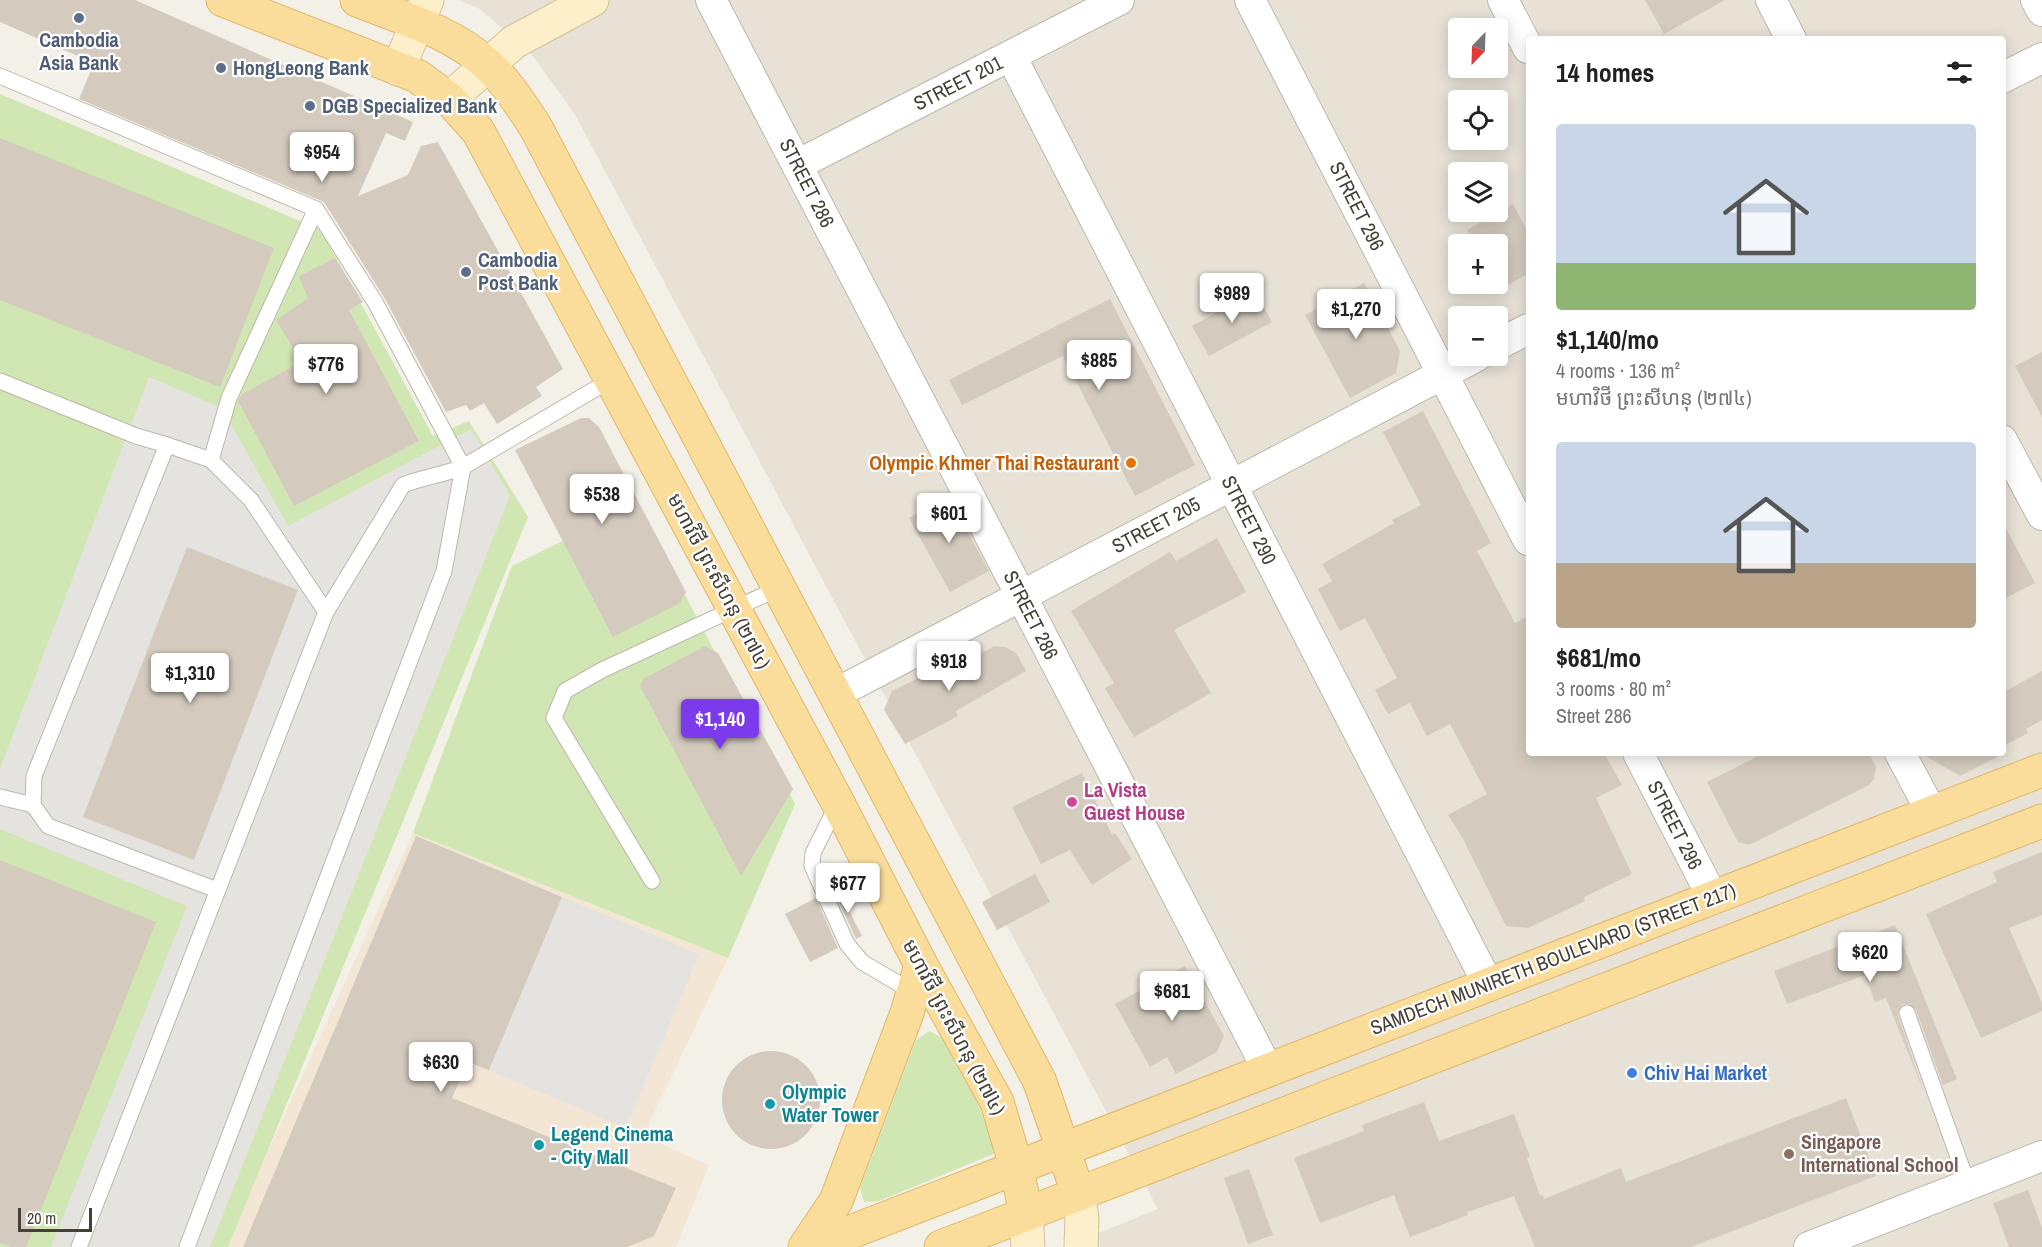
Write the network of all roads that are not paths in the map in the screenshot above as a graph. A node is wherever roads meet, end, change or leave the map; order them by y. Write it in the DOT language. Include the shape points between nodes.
graph roads {
  1 [pos="223,0"];
  2 [pos="357,0"];
  3 [pos="592,0"];
  4 [pos="711,0"];
  5 [pos="1119,0"];
  6 [pos="1251,0"];
  7 [pos="1503,0"];
  8 [pos="1771,0"];
  9 [pos="2036,0"];
  10 [pos="2042,11"];
  11 [pos="422,12"];
  12 [pos="1789,36"];
  13 [pos="1526,44"];
  14 [pos="1011,56"];
  15 [pos="2042,58"];
  16 [pos="488,65"];
  17 [pos="398,69"];
  18 [pos="0,76"];
  19 [pos="2006,76"];
  20 [pos="449,99"];
  21 [pos="797,165"];
  22 [pos="316,209"];
  23 [pos="1526,329"];
  24 [pos="1508,339"];
  25 [pos="1458,366"];
  26 [pos="1443,374"];
  27 [pos="612,379"];
  28 [pos="0,381"];
  29 [pos="167,445"];
  30 [pos="2006,448"];
  31 [pos="211,460"];
  32 [pos="463,467"];
  33 [pos="1231,485"];
  34 [pos="2042,515"];
  35 [pos="1526,536"];
  36 [pos="779,588"];
  37 [pos="1022,596"];
  38 [pos="735,610"];
  39 [pos="326,612"];
  40 [pos="835,694"];
  41 [pos="1640,756"];
  42 [pos="1902,756"];
  43 [pos="2042,770"];
  44 [pos="0,797"];
  45 [pos="838,803"];
  46 [pos="33,805"];
  47 [pos="1932,813"];
  48 [pos="2042,821"];
  49 [pos="652,881"];
  50 [pos="217,890"];
  51 [pos="1713,898"];
  52 [pos="917,979"];
  53 [pos="1488,984"];
  54 [pos="1907,1013"];
  55 [pos="1268,1070"];
  56 [pos="1064,1148"];
  57 [pos="2042,1156"];
  58 [pos="1016,1167"];
  59 [pos="1968,1185"];
  60 [pos="1078,1193"];
  61 [pos="1026,1213"];
  62 [pos="79,1247"];
  63 [pos="187,1247"];
  64 [pos="805,1247"];
  65 [pos="812,1247"];
  66 [pos="941,1247"];
  67 [pos="1028,1247"];
  68 [pos="1081,1247"];
  69 [pos="1809,1247"];
  1 -- 17 [label="main road, មហាវិថី ព្រះសីហនុ (២៧៤)"];
  2 -- 11 [label="main road"];
  3 -- 16 [label="street" via="514,42"];
  4 -- 21 [label="street, STREET 286"];
  5 -- 14 [label="street, STREET 201"];
  6 -- 26 [label="street, STREET 296"];
  7 -- 13 [label="street"];
  8 -- 12 [label="street"];
  9 -- 10 [label="street"];
  11 -- 16 [label="main road" via="446,36"];
  11 -- 17 [label="street"];
  14 -- 21 [label="street, STREET 201"];
  14 -- 33 [label="street, STREET 290"];
  15 -- 19 [label="street"];
  16 -- 20 [label="street"];
  16 -- 36 [label="main road" via="535,126"];
  17 -- 20 [label="main road, មហាវិថី ព្រះសីហនុ (២៧៤)" via="431,84"];
  18 -- 22 [label="lane"];
  20 -- 27 [label="main road, មហាវិថី ព្រះសីហនុ (២៧៤)" via="478,131"];
  21 -- 37 [label="street, STREET 286"];
  22 -- 31 [label="lane" via="229,398"];
  22 -- 32 [label="lane" via="375,302"];
  23 -- 24 [label="street"];
  25 -- 26 [label="street, STREET 205"];
  26 -- 33 [label="street, STREET 205"];
  26 -- 35 [label="street, STREET 296"];
  27 -- 32 [label="lane"];
  27 -- 38 [label="main road, មហាវិថី ព្រះសីហនុ (២៧៤)"];
  28 -- 29 [label="lane"];
  29 -- 31 [label="lane"];
  29 -- 46 [label="lane" via="34,776"];
  30 -- 34 [label="street"];
  31 -- 39 [label="lane" via="251,500"];
  32 -- 39 [label="lane" via="403,485"];
  32 -- 63 [label="lane" via="444,571"];
  33 -- 37 [label="street, STREET 205"];
  33 -- 53 [label="street, STREET 290"];
  36 -- 38 [label="lane"];
  36 -- 40 [label="main road"];
  37 -- 40 [label="street, STREET 205"];
  37 -- 55 [label="street, STREET 286"];
  38 -- 45 [label="main road, មហាវិថី ព្រះសីហនុ (២៧៤)"];
  38 -- 49 [label="lane" via="602,670 565,691 554,718"];
  39 -- 50 [label="lane"];
  40 -- 56 [label="main road" via="1040,1082"];
  41 -- 51 [label="street, STREET 296"];
  42 -- 47 [label="street"];
  43 -- 47 [label="main road, SAMDECH MUNIRETH BOULEVARD (STREET 217)"];
  44 -- 46 [label="lane"];
  45 -- 52 [label="main road, មហាវិថី ព្រះសីហនុ (២៧៤)"];
  45 -- 52 [label="lane" via="813,853 812,866 847,944 862,962"];
  46 -- 50 [label="lane" via="48,826"];
  47 -- 51 [label="main road, SAMDECH MUNIRETH BOULEVARD (STREET 217)"];
  48 -- 60 [label="main road"];
  50 -- 62 [label="lane"];
  51 -- 53 [label="main road, SAMDECH MUNIRETH BOULEVARD (STREET 217)"];
  52 -- 58 [label="main road, មហាវិថី ព្រះសីហនុ (២៧៤)" via="947,1013 997,1102"];
  52 -- 64 [label="main road" via="836,1201"];
  53 -- 55 [label="main road, SAMDECH MUNIRETH BOULEVARD (STREET 217)"];
  54 -- 59 [label="lane"];
  55 -- 56 [label="main road, SAMDECH MUNIRETH BOULEVARD (STREET 217)"];
  56 -- 58 [label="main road, SAMDECH MUNIRETH BOULEVARD (STREET 217)"];
  56 -- 60 [label="main road"];
  57 -- 59 [label="street"];
  58 -- 61 [label="main road, មហាវិថី ព្រះសីហនុ (២៧៤)"];
  58 -- 65 [label="main road, SAMDECH MUNIRETH BOULEVARD (STREET 217)"];
  59 -- 69 [label="street"];
  60 -- 61 [label="main road"];
  60 -- 68 [label="street"];
  61 -- 66 [label="main road"];
  61 -- 67 [label="street"];
}
